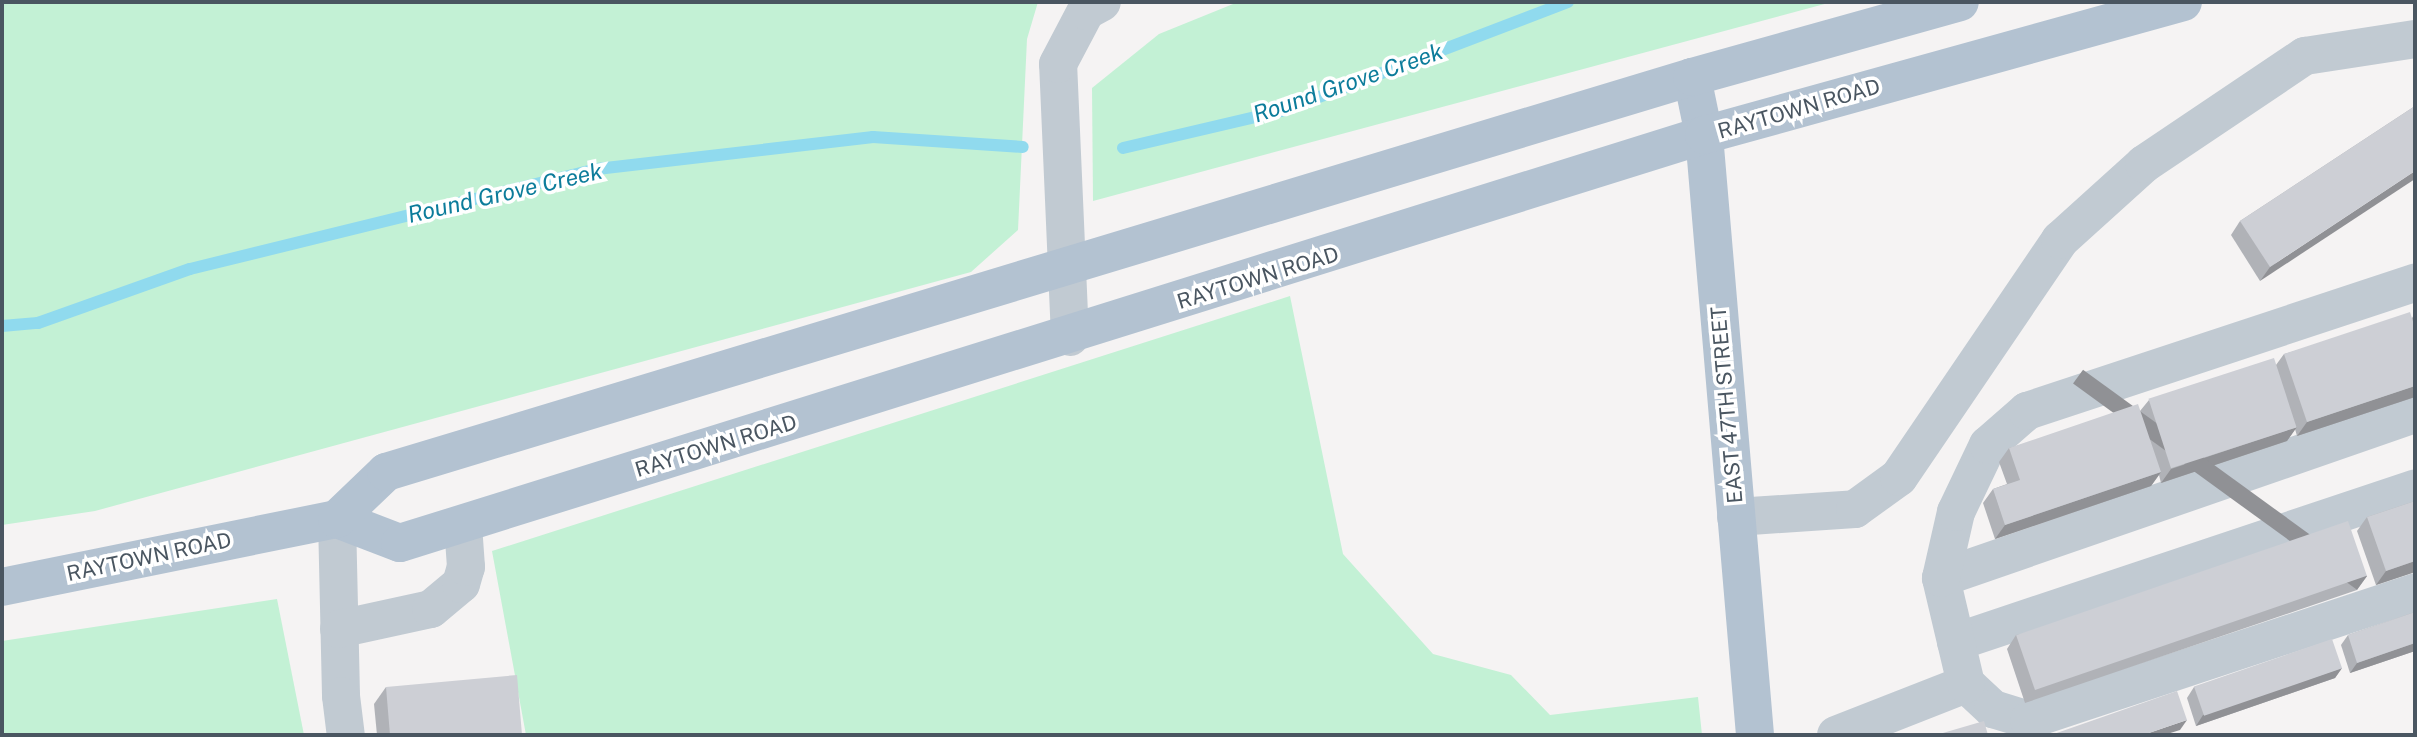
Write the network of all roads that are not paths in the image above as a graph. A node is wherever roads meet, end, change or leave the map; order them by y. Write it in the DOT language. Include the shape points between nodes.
graph roads {
  1 [pos="1102,2"];
  2 [pos="1959,2"];
  3 [pos="2183,2"];
  4 [pos="2415,39"];
  5 [pos="1692,77"];
  6 [pos="1704,135"];
  7 [pos="1066,264"];
  8 [pos="2415,283"];
  9 [pos="1070,337"];
  10 [pos="2415,414"];
  11 [pos="2415,488"];
  12 [pos="1736,517"];
  13 [pos="337,519"];
  14 [pos="463,525"];
  15 [pos="1941,578"];
  16 [pos="2,587"];
  17 [pos="2415,592"];
  18 [pos="339,629"];
  19 [pos="1956,642"];
  20 [pos="1966,684"];
  21 [pos="346,735"];
  22 [pos="1755,735"];
  23 [pos="1836,735"];
  1 -- 7 [label="street" via="1086,11 1058,64"];
  2 -- 5 [label="main road"];
  3 -- 6 [label="main road, RAYTOWN ROAD"];
  4 -- 12 [label="street" via="2305,56 2144,164 2060,240 1899,477 1855,509"];
  5 -- 6 [label="main road, EAST 47TH STREET"];
  5 -- 7 [label="main road"];
  6 -- 9 [label="main road, RAYTOWN ROAD"];
  6 -- 12 [label="main road, EAST 47TH STREET"];
  7 -- 9 [label="street"];
  7 -- 13 [label="main road" via="386,472"];
  8 -- 15 [label="street" via="2027,411 1988,445 1956,512"];
  9 -- 14 [label="main road, RAYTOWN ROAD"];
  10 -- 15 [label="street"];
  11 -- 19 [label="street"];
  12 -- 22 [label="main road, EAST 47TH STREET"];
  13 -- 14 [label="main road, RAYTOWN ROAD" via="400,544"];
  13 -- 16 [label="main road, RAYTOWN ROAD"];
  13 -- 18 [label="street"];
  14 -- 18 [label="street" via="466,567 461,584 431,609"];
  15 -- 19 [label="street"];
  17 -- 20 [label="street" via="2029,720 1993,709"];
  18 -- 21 [label="street"];
  19 -- 20 [label="street"];
  20 -- 23 [label="street"];
}
